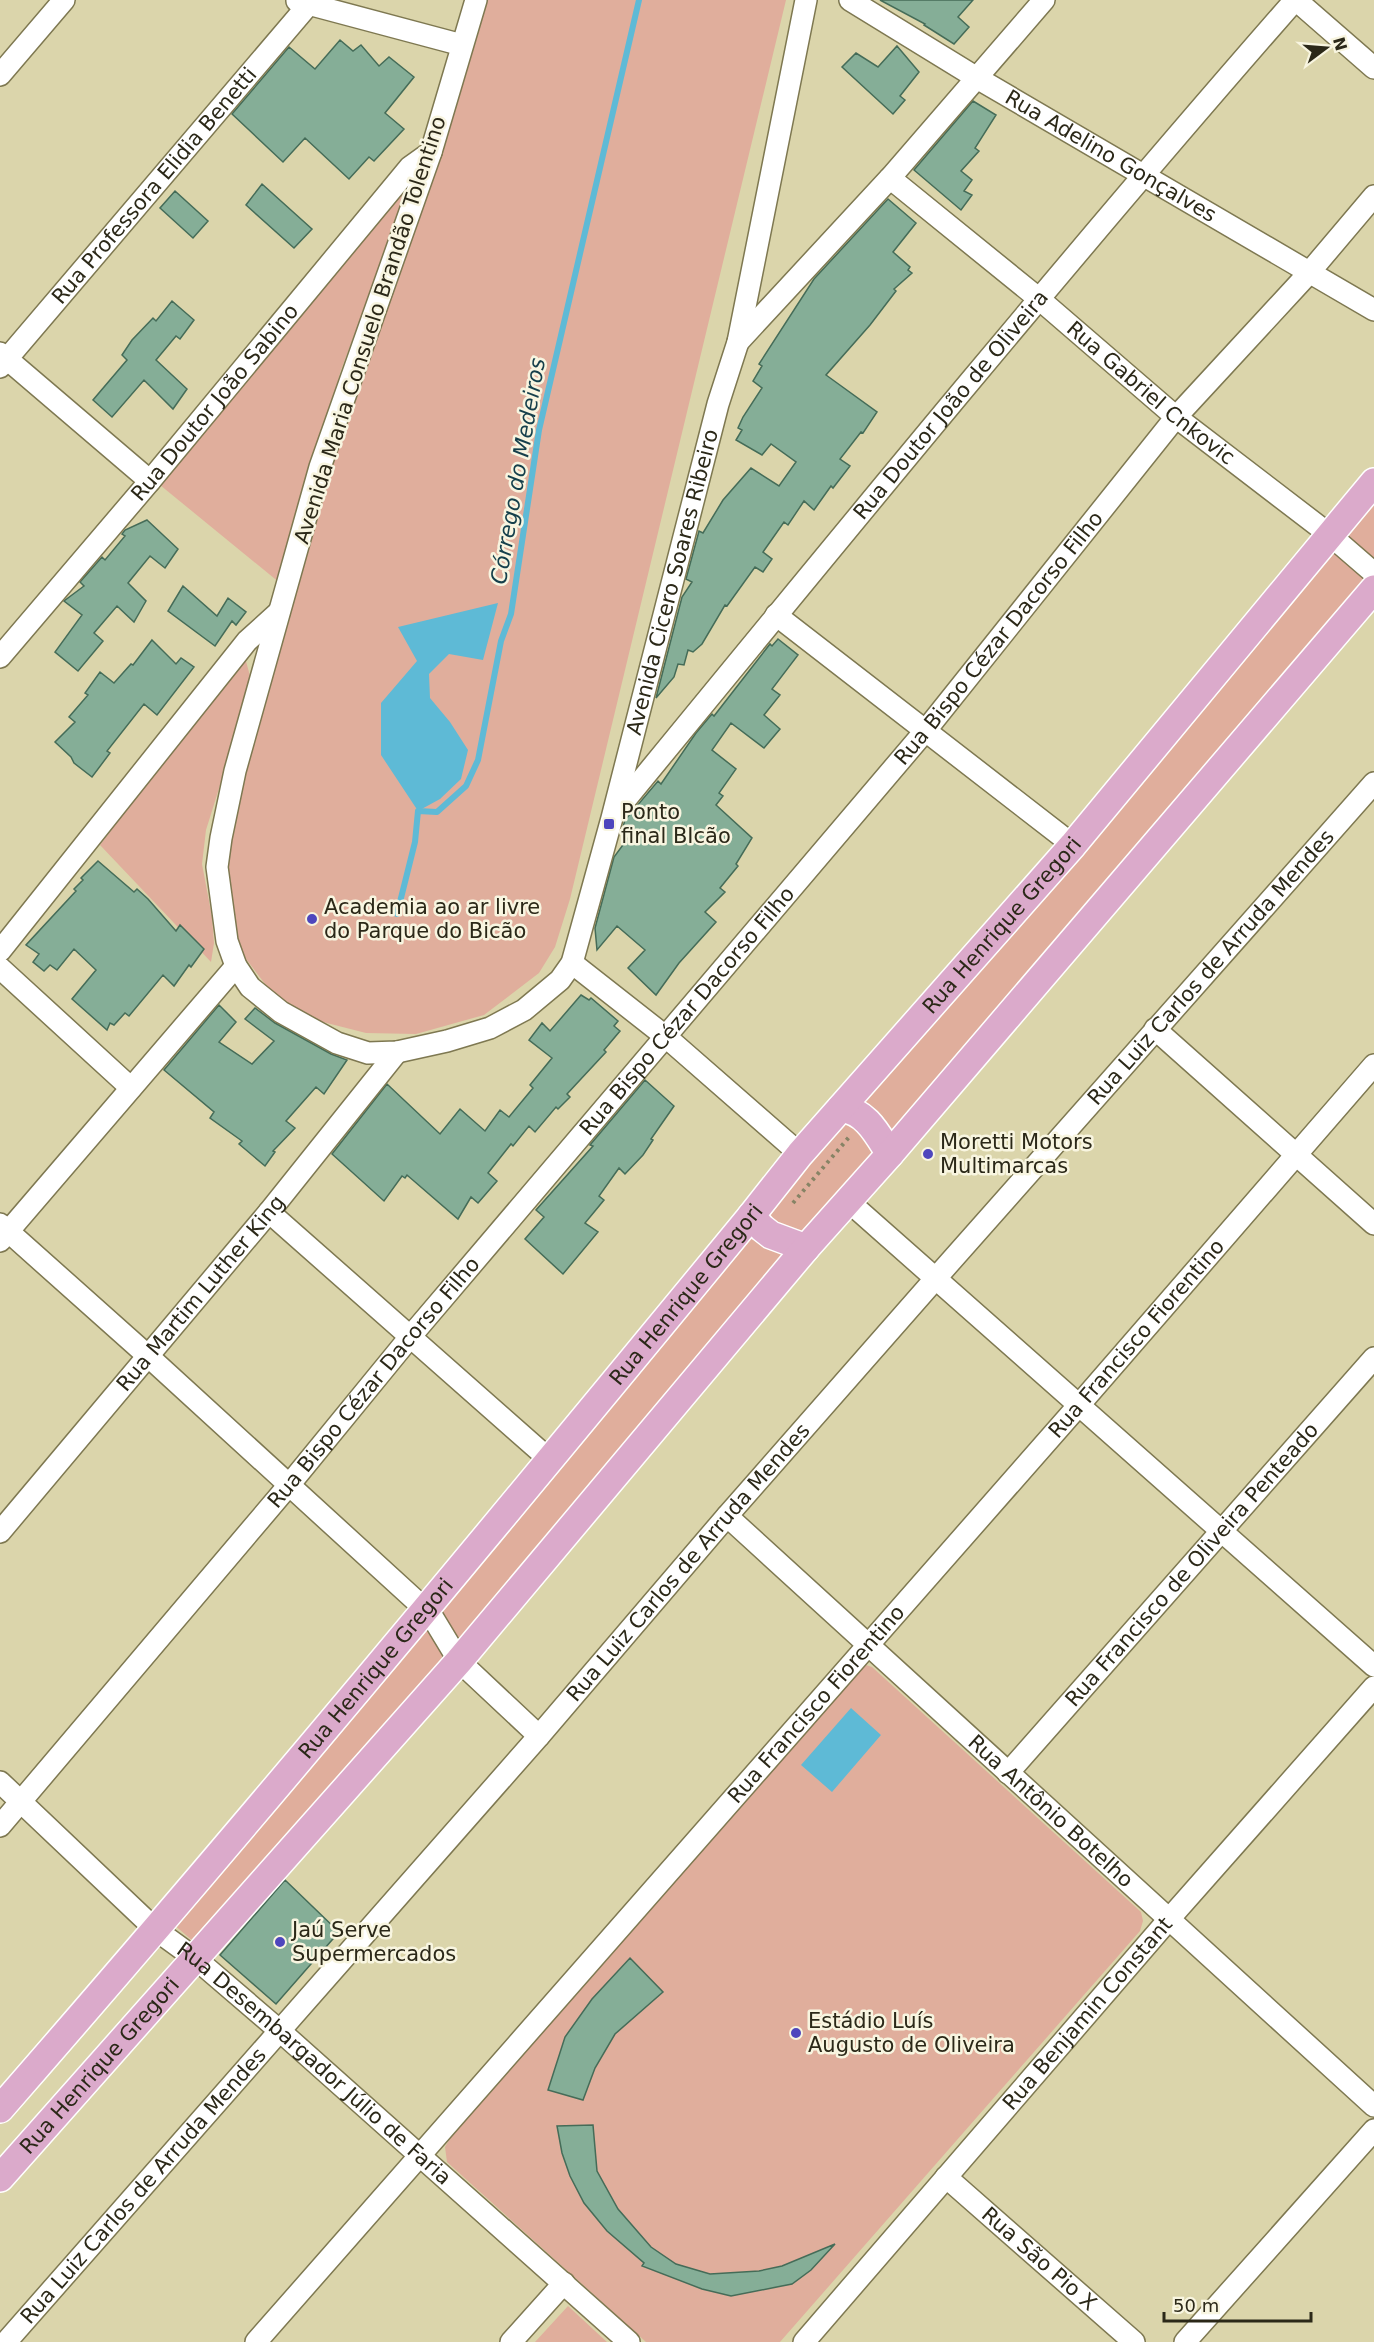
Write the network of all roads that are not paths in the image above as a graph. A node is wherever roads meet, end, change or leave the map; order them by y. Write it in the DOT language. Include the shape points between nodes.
graph roads {
  1 [pos="64,0"];
  2 [pos="476,0"];
  3 [pos="850,0"];
  4 [pos="1044,0"];
  5 [pos="1295,0"];
  6 [pos="807,1"];
  7 [pos="301,2"];
  8 [pos="462,45"];
  9 [pos="1374,68"];
  10 [pos="0,75"];
  11 [pos="977,78"];
  12 [pos="431,152"];
  13 [pos="1142,175"];
  14 [pos="890,178"];
  15 [pos="1374,196"];
  16 [pos="1308,273"];
  17 [pos="1038,298"];
  18 [pos="1374,310"];
  19 [pos="738,342"];
  20 [pos="2,359"];
  21 [pos="1176,417"];
  22 [pos="150,481"];
  23 [pos="1374,482"];
  24 [pos="1330,535"];
  25 [pos="1374,573"];
  26 [pos="1374,589"];
  27 [pos="279,612"];
  28 [pos="776,615"];
  29 [pos="0,657"];
  30 [pos="926,730"];
  31 [pos="1374,783"];
  32 [pos="612,815"];
  33 [pos="1072,844"];
  34 [pos="0,951"];
  35 [pos="572,963"];
  36 [pos="236,966"];
  37 [pos="0,968"];
  38 [pos="1155,1029"];
  39 [pos="665,1036"];
  40 [pos="396,1052"];
  41 [pos="1374,1065"];
  42 [pos="131,1088"];
  43 [pos="841,1108"];
  44 [pos="1296,1153"];
  45 [pos="800,1154"];
  46 [pos="890,1154"];
  47 [pos="848,1201"];
  48 [pos="269,1212"];
  49 [pos="751,1216"];
  50 [pos="1374,1224"];
  51 [pos="3,1232"];
  52 [pos="806,1248"];
  53 [pos="936,1278"];
  54 [pos="410,1337"];
  55 [pos="148,1356"];
  56 [pos="1374,1358"];
  57 [pos="1079,1405"];
  58 [pos="550,1460"];
  59 [pos="289,1485"];
  60 [pos="727,1516"];
  61 [pos="0,1532"];
  62 [pos="1222,1532"];
  63 [pos="426,1610"];
  64 [pos="869,1644"];
  65 [pos="459,1660"];
  66 [pos="1374,1666"];
  67 [pos="1374,1687"];
  68 [pos="539,1736"];
  69 [pos="1008,1773"];
  70 [pos="0,1782"];
  71 [pos="21,1801"];
  72 [pos="0,1826"];
  73 [pos="1170,1918"];
  74 [pos="156,1930"];
  75 [pos="196,1959"];
  76 [pos="280,2031"];
  77 [pos="1374,2106"];
  78 [pos="0,2109"];
  79 [pos="1374,2130"];
  80 [pos="419,2153"];
  81 [pos="946,2177"];
  82 [pos="0,2178"];
  83 [pos="564,2283"];
  84 [pos="6,2342"];
  85 [pos="256,2342"];
  86 [pos="511,2342"];
  87 [pos="629,2342"];
  88 [pos="804,2342"];
  89 [pos="1134,2342"];
  90 [pos="1185,2342"];
  1 -- 10 [label="street"];
  2 -- 8 [label="street, Avenida Maria Consuelo Brandão Tolentino"];
  3 -- 11 [label="street, Rua Adelino Gonçalves"];
  4 -- 11 [label="street"];
  5 -- 9 [label="street"];
  5 -- 13 [label="street, Rua Doutor João de Oliveira"];
  6 -- 19 [label="street, Avenida Cicero Soares Ribeiro"];
  7 -- 8 [label="street"];
  7 -- 20 [label="street, Rua Professora Elidia Benetti"];
  8 -- 12 [label="street, Avenida Maria Consuelo Brandão Tolentino"];
  11 -- 13 [label="street, Rua Adelino Gonçalves"];
  11 -- 14 [label="street"];
  12 -- 22 [label="street, Rua Doutor João Sabino" via="410,167"];
  12 -- 27 [label="street, Avenida Maria Consuelo Brandão Tolentino" via="320,467"];
  13 -- 16 [label="street, Rua Adelino Gonçalves"];
  13 -- 17 [label="street, Rua Doutor João de Oliveira"];
  14 -- 17 [label="street, Rua Gabriel Cnkovic"];
  14 -- 19 [label="street"];
  15 -- 16 [label="street, Rua Bispo Cézar Dacorso Filho"];
  16 -- 18 [label="street, Rua Adelino Gonçalves"];
  16 -- 21 [label="street, Rua Bispo Cézar Dacorso Filho"];
  17 -- 21 [label="street, Rua Gabriel Cnkovic"];
  17 -- 28 [label="street, Rua Doutor João de Oliveira"];
  19 -- 32 [label="street, Avenida Cicero Soares Ribeiro" via="718,404"];
  20 -- 22 [label="street"];
  21 -- 24 [label="street, Rua Gabriel Cnkovic"];
  21 -- 30 [label="street, Rua Bispo Cézar Dacorso Filho"];
  22 -- 29 [label="street, Rua Doutor João Sabino"];
  23 -- 24 [label="main road, Rua Henrique Gregori"];
  24 -- 25 [label="street, Rua Gabriel Cnkovic"];
  24 -- 33 [label="main road, Rua Henrique Gregori"];
  26 -- 46 [label="main road, Rua Henrique Gregori"];
  27 -- 34 [label="street" via="247,641"];
  27 -- 36 [label="street, Avenida Maria Consuelo Brandão Tolentino" via="235,771 217,867 226,941"];
  28 -- 30 [label="street"];
  28 -- 32 [label="street, Rua Doutor João de Oliveira"];
  30 -- 33 [label="street"];
  30 -- 39 [label="street, Rua Bispo Cézar Dacorso Filho"];
  31 -- 38 [label="street, Rua Luiz Carlos de Arruda Mendes"];
  32 -- 35 [label="street, Avenida Cicero Soares Ribeiro"];
  33 -- 43 [label="main road, Rua Henrique Gregori"];
  35 -- 39 [label="street"];
  35 -- 40 [label="street, Avenida Cicero Soares Ribeiro" via="560,980 524,1010 490,1028"];
  36 -- 40 [label="street, Avenida Maria Consuelo Brandão Tolentino" via="250,987 280,1012 337,1042 368,1053"];
  36 -- 42 [label="street"];
  37 -- 42 [label="street"];
  38 -- 44 [label="street"];
  38 -- 53 [label="street, Rua Luiz Carlos de Arruda Mendes"];
  39 -- 45 [label="street"];
  39 -- 54 [label="street, Rua Bispo Cézar Dacorso Filho"];
  40 -- 48 [label="street, Rua Martim Luther King"];
  41 -- 44 [label="street, Rua Francisco Fiorentino"];
  42 -- 51 [label="street"];
  43 -- 45 [label="main road, Rua Henrique Gregori"];
  43 -- 46 [label="main road" via="865,1118"];
  44 -- 50 [label="street"];
  44 -- 57 [label="street, Rua Francisco Fiorentino"];
  45 -- 49 [label="main road, Rua Henrique Gregori"];
  46 -- 47 [label="main road, Rua Henrique Gregori"];
  47 -- 52 [label="main road, Rua Henrique Gregori"];
  47 -- 53 [label="street"];
  48 -- 54 [label="street"];
  48 -- 55 [label="street, Rua Martim Luther King"];
  49 -- 52 [label="main road" via="771,1235"];
  49 -- 58 [label="main road, Rua Henrique Gregori"];
  51 -- 55 [label="street"];
  52 -- 65 [label="main road, Rua Henrique Gregori"];
  53 -- 57 [label="street"];
  53 -- 60 [label="street, Rua Luiz Carlos de Arruda Mendes"];
  54 -- 58 [label="street"];
  54 -- 59 [label="street, Rua Bispo Cézar Dacorso Filho"];
  55 -- 59 [label="street"];
  55 -- 61 [label="street, Rua Martim Luther King"];
  56 -- 62 [label="street, Rua Francisco de Oliveira Penteado"];
  57 -- 62 [label="street"];
  57 -- 64 [label="street, Rua Francisco Fiorentino"];
  58 -- 63 [label="main road, Rua Henrique Gregori"];
  59 -- 63 [label="street"];
  59 -- 71 [label="street, Rua Bispo Cézar Dacorso Filho"];
  60 -- 64 [label="street, Rua Antônio Botelho"];
  60 -- 68 [label="street, Rua Luiz Carlos de Arruda Mendes"];
  62 -- 66 [label="street"];
  62 -- 69 [label="street, Rua Francisco de Oliveira Penteado"];
  63 -- 65 [label="street"];
  63 -- 74 [label="main road, Rua Henrique Gregori"];
  64 -- 69 [label="street, Rua Antônio Botelho"];
  64 -- 80 [label="street, Rua Francisco Fiorentino"];
  65 -- 68 [label="street"];
  65 -- 75 [label="main road, Rua Henrique Gregori"];
  67 -- 73 [label="street, Rua Benjamin Constant"];
  68 -- 76 [label="street, Rua Luiz Carlos de Arruda Mendes"];
  69 -- 73 [label="street, Rua Antônio Botelho"];
  70 -- 71 [label="street, Rua Desembargador Júlio de Faria"];
  71 -- 72 [label="street, Rua Bispo Cézar Dacorso Filho"];
  71 -- 74 [label="street, Rua Desembargador Júlio de Faria"];
  73 -- 77 [label="street, Rua Antônio Botelho"];
  73 -- 81 [label="street, Rua Benjamin Constant"];
  74 -- 75 [label="street, Rua Desembargador Júlio de Faria"];
  74 -- 78 [label="main road, Rua Henrique Gregori"];
  75 -- 76 [label="street, Rua Desembargador Júlio de Faria"];
  75 -- 82 [label="main road, Rua Henrique Gregori"];
  76 -- 80 [label="street, Rua Desembargador Júlio de Faria"];
  76 -- 84 [label="street, Rua Luiz Carlos de Arruda Mendes"];
  79 -- 90 [label="street"];
  80 -- 83 [label="street, Rua Desembargador Júlio de Faria"];
  80 -- 85 [label="street, Rua Francisco Fiorentino"];
  81 -- 88 [label="street, Rua Benjamin Constant"];
  81 -- 89 [label="street, Rua São Pio X"];
  83 -- 86 [label="street"];
  83 -- 87 [label="street, Rua Desembargador Júlio de Faria"];
}
